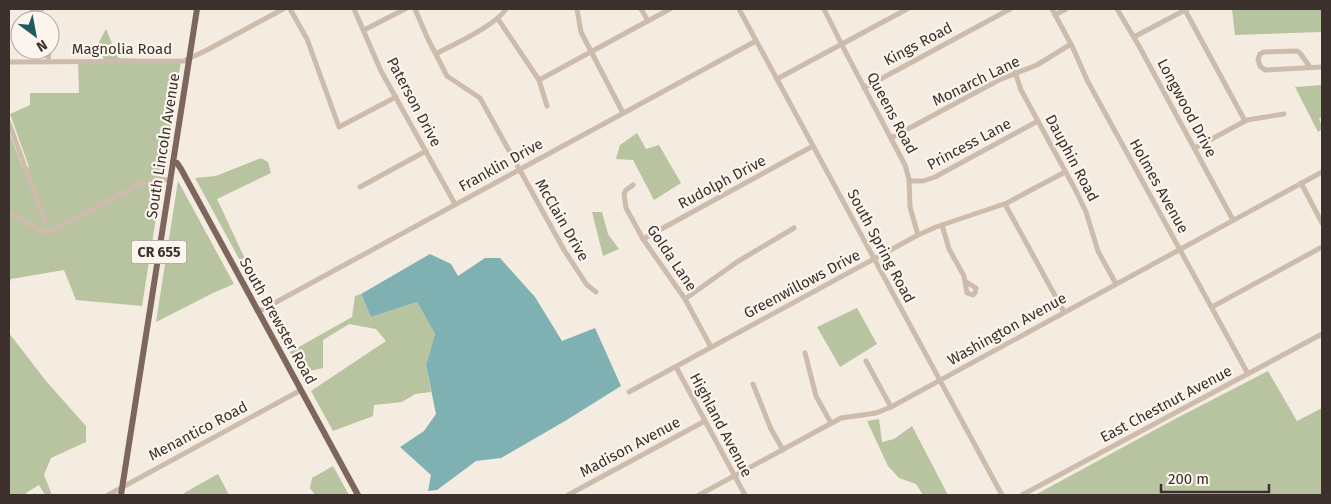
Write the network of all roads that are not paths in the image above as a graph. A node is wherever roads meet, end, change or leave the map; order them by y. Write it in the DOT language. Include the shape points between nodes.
graph roads {
  1 [pos="197,9"];
  2 [pos="283,9"];
  3 [pos="290,9"];
  4 [pos="354,9"];
  5 [pos="405,9"];
  6 [pos="415,9"];
  7 [pos="506,9"];
  8 [pos="577,9"];
  9 [pos="641,9"];
  10 [pos="670,9"];
  11 [pos="738,9"];
  12 [pos="824,9"];
  13 [pos="905,9"];
  14 [pos="1010,9"];
  15 [pos="1052,9"];
  16 [pos="1066,9"];
  17 [pos="1118,9"];
  18 [pos="1186,9"];
  19 [pos="1055,14"];
  20 [pos="498,18"];
  21 [pos="648,21"];
  22 [pos="364,30"];
  23 [pos="1134,37"];
  24 [pos="756,41"];
  25 [pos="842,44"];
  26 [pos="1071,44"];
  27 [pos="591,52"];
  28 [pos="436,54"];
  29 [pos="189,58"];
  30 [pos="9,62"];
  31 [pos="48,62"];
  32 [pos="1322,67"];
  33 [pos="1310,68"];
  34 [pos="1015,72"];
  35 [pos="777,79"];
  36 [pos="539,80"];
  37 [pos="864,88"];
  38 [pos="396,98"];
  39 [pos="547,106"];
  40 [pos="624,113"];
  41 [pos="1284,114"];
  42 [pos="1038,121"];
  43 [pos="1245,121"];
  44 [pos="9,123"];
  45 [pos="891,138"];
  46 [pos="813,146"];
  47 [pos="1194,148"];
  48 [pos="426,151"];
  49 [pos="173,162"];
  50 [pos="518,170"];
  51 [pos="1066,172"];
  52 [pos="1322,172"];
  53 [pos="170,180"];
  54 [pos="909,181"];
  55 [pos="1301,183"];
  56 [pos="633,185"];
  57 [pos="360,187"];
  58 [pos="455,204"];
  59 [pos="1005,204"];
  60 [pos="9,210"];
  61 [pos="1233,220"];
  62 [pos="45,222"];
  63 [pos="1322,223"];
  64 [pos="942,225"];
  65 [pos="794,228"];
  66 [pos="918,235"];
  67 [pos="642,239"];
  68 [pos="1322,247"];
  69 [pos="1180,249"];
  70 [pos="874,259"];
  71 [pos="968,283"];
  72 [pos="1116,284"];
  73 [pos="596,292"];
  74 [pos="685,298"];
  75 [pos="1212,307"];
  76 [pos="258,312"];
  77 [pos="1064,312"];
  78 [pos="1322,334"];
  79 [pos="711,347"];
  80 [pos="805,354"];
  81 [pos="866,360"];
  82 [pos="676,366"];
  83 [pos="1248,374"];
  84 [pos="940,380"];
  85 [pos="753,384"];
  86 [pos="301,390"];
  87 [pos="629,392"];
  88 [pos="891,407"];
  89 [pos="705,421"];
  90 [pos="831,423"];
  91 [pos="782,450"];
  92 [pos="734,476"];
  93 [pos="122,487"];
  94 [pos="108,495"];
  95 [pos="121,495"];
  96 [pos="358,495"];
  97 [pos="568,495"];
  98 [pos="699,495"];
  99 [pos="745,495"];
  100 [pos="1002,495"];
  101 [pos="1022,495"];
  1 -- 29 [label="main road, South Lincoln Avenue / CR 655"];
  2 -- 29 [label="street, Magnolia Road"];
  3 -- 38 [label="street" via="307,39 340,127"];
  4 -- 22 [label="street, Paterson Drive"];
  5 -- 22 [label="street"];
  6 -- 28 [label="street, McClain Drive"];
  7 -- 20 [label="street"];
  8 -- 27 [label="street" via="580,28"];
  9 -- 21 [label="street"];
  10 -- 21 [label="street"];
  11 -- 24 [label="street, South Spring Road"];
  12 -- 25 [label="street, Queens Road"];
  13 -- 25 [label="street"];
  14 -- 37 [label="street, Kings Road"];
  15 -- 19 [label="street, Holmes Avenue"];
  16 -- 19 [label="street"];
  17 -- 23 [label="street, Longwood Drive"];
  18 -- 23 [label="street"];
  18 -- 43 [label="street"];
  19 -- 26 [label="street, Holmes Avenue"];
  20 -- 28 [label="street"];
  20 -- 36 [label="street"];
  21 -- 27 [label="street"];
  22 -- 38 [label="street, Paterson Drive"];
  23 -- 47 [label="street, Longwood Drive"];
  24 -- 35 [label="street, South Spring Road"];
  24 -- 40 [label="street, Franklin Drive"];
  25 -- 35 [label="street"];
  25 -- 37 [label="street, Queens Road"];
  26 -- 34 [label="street, Monarch Lane" via="1037,65"];
  26 -- 69 [label="street, Holmes Avenue" via="1087,80"];
  27 -- 36 [label="street"];
  27 -- 40 [label="street"];
  28 -- 50 [label="street, McClain Drive" via="447,76 480,98"];
  29 -- 31 [label="street, Magnolia Road" via="182,61"];
  29 -- 49 [label="main road, South Lincoln Avenue / CR 655"];
  30 -- 31 [label="street, Magnolia Road"];
  32 -- 33 [label="street"];
  33 -- 33 [label="street" via="1297,51 1264,52 1258,59 1265,70"];
  34 -- 42 [label="street, Dauphin Road"];
  34 -- 45 [label="street, Monarch Lane"];
  35 -- 46 [label="street, South Spring Road"];
  36 -- 39 [label="street"];
  37 -- 45 [label="street, Queens Road"];
  38 -- 48 [label="street, Paterson Drive"];
  40 -- 50 [label="street, Franklin Drive"];
  41 -- 43 [label="street"];
  42 -- 51 [label="street, Dauphin Road"];
  42 -- 54 [label="street, Princess Lane" via="935,177"];
  43 -- 47 [label="street"];
  44 -- 62 [label="street"];
  45 -- 54 [label="street, Queens Road"];
  46 -- 67 [label="street, Rudolph Drive"];
  46 -- 70 [label="street, South Spring Road"];
  47 -- 61 [label="street, Longwood Drive"];
  48 -- 57 [label="street"];
  48 -- 58 [label="street, Paterson Drive"];
  49 -- 53 [label="main road, South Lincoln Avenue / CR 655"];
  49 -- 76 [label="main road, South Brewster Road" via="181,169"];
  50 -- 58 [label="street, Franklin Drive"];
  50 -- 73 [label="street, McClain Drive" via="570,260 587,285"];
  51 -- 59 [label="street, Greenwillows Drive"];
  51 -- 72 [label="street, Dauphin Road" via="1086,212 1098,251"];
  52 -- 55 [label="street, Washington Avenue"];
  53 -- 60 [label="street" via="144,182 51,231 39,231"];
  53 -- 93 [label="main road, South Lincoln Avenue / CR 655"];
  54 -- 66 [label="street, Queens Road" via="910,208"];
  55 -- 61 [label="street, Washington Avenue"];
  55 -- 63 [label="street"];
  56 -- 67 [label="street, Golda Lane" via="626,190 624,203"];
  58 -- 76 [label="street, Franklin Drive"];
  59 -- 64 [label="street, Greenwillows Drive"];
  59 -- 77 [label="street"];
  61 -- 69 [label="street, Washington Avenue"];
  64 -- 66 [label="street, Greenwillows Drive"];
  64 -- 71 [label="street" via="949,249 965,280 967,293 973,295 976,288"];
  65 -- 74 [label="street"];
  66 -- 70 [label="street, Greenwillows Drive"];
  67 -- 74 [label="street, Golda Lane"];
  68 -- 75 [label="street"];
  69 -- 72 [label="street, Washington Avenue"];
  69 -- 75 [label="street, Holmes Avenue"];
  70 -- 79 [label="street, Greenwillows Drive"];
  70 -- 84 [label="street, South Spring Road"];
  72 -- 77 [label="street, Washington Avenue"];
  74 -- 79 [label="street, Golda Lane"];
  75 -- 83 [label="street, Holmes Avenue"];
  76 -- 86 [label="main road, South Brewster Road"];
  77 -- 84 [label="street, Washington Avenue"];
  78 -- 83 [label="street, East Chestnut Avenue"];
  79 -- 82 [label="street, Greenwillows Drive"];
  80 -- 90 [label="street" via="816,396"];
  81 -- 88 [label="street"];
  82 -- 87 [label="street, Greenwillows Drive"];
  82 -- 89 [label="street, Highland Avenue"];
  83 -- 101 [label="street, East Chestnut Avenue"];
  84 -- 88 [label="street, Washington Avenue"];
  84 -- 100 [label="street, South Spring Road"];
  85 -- 91 [label="street"];
  86 -- 93 [label="street, Menantico Road"];
  86 -- 96 [label="main road, South Brewster Road"];
  88 -- 90 [label="street, Washington Avenue"];
  89 -- 92 [label="street, Highland Avenue"];
  89 -- 97 [label="street, Madison Avenue"];
  90 -- 91 [label="street, Washington Avenue"];
  91 -- 92 [label="street, Washington Avenue"];
  92 -- 98 [label="street, Washington Avenue"];
  92 -- 99 [label="street, Highland Avenue"];
  93 -- 94 [label="street, Menantico Road"];
  93 -- 95 [label="main road, South Lincoln Avenue / CR 655"];
}
